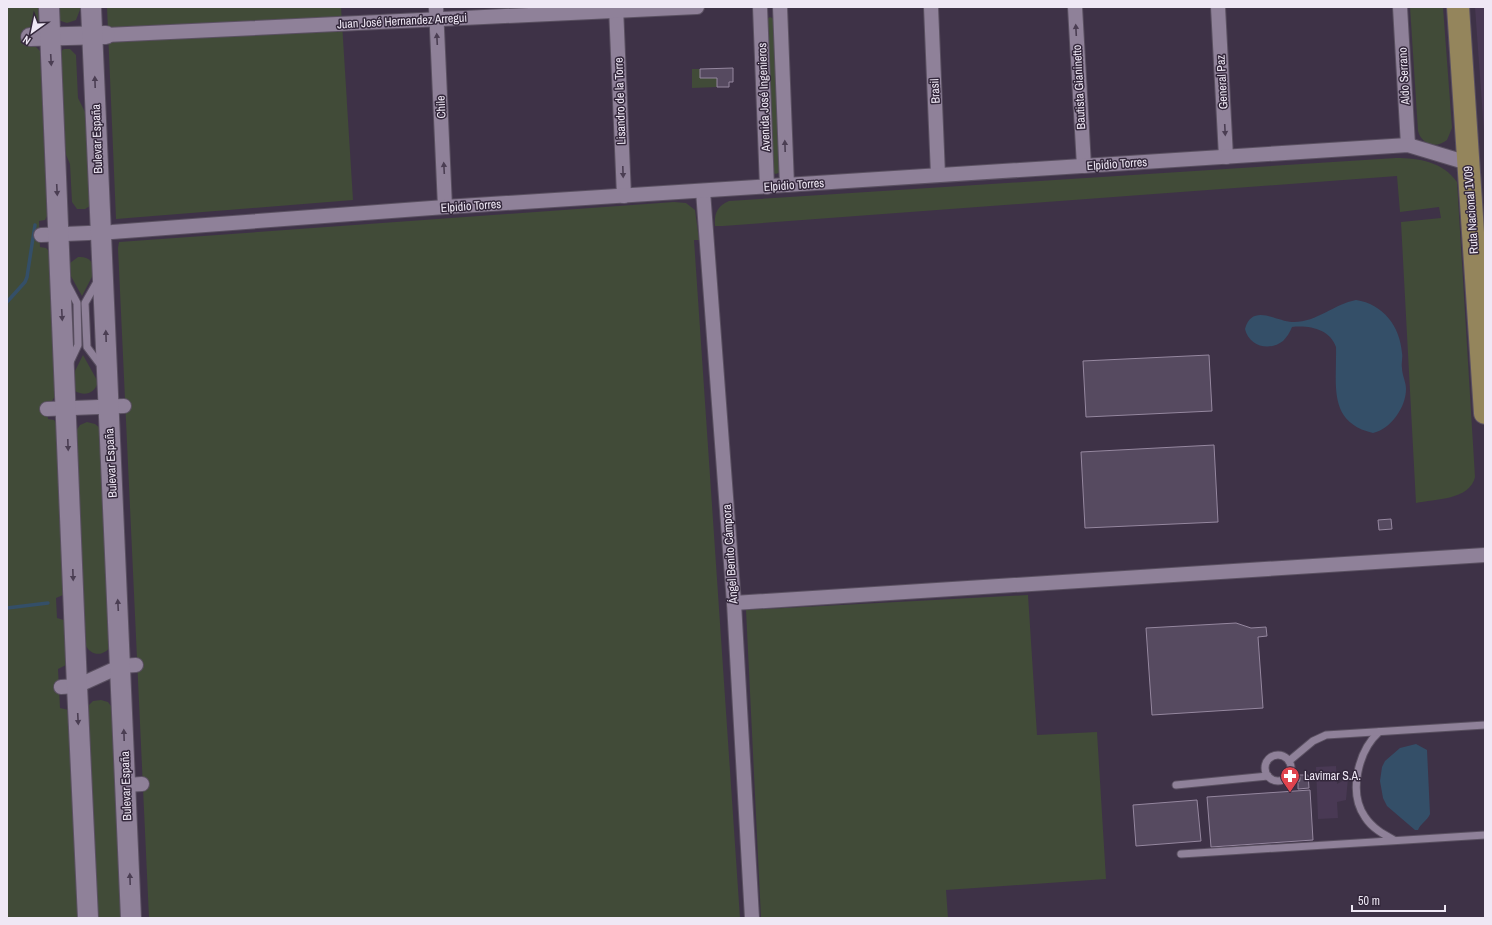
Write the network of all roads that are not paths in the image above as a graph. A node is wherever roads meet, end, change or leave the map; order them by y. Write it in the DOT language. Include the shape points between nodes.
graph roads {
  1 [pos="49,7"];
  2 [pos="91,7"];
  3 [pos="697,7"];
  4 [pos="760,7"];
  5 [pos="780,7"];
  6 [pos="931,7"];
  7 [pos="1075,7"];
  8 [pos="1218,7"];
  9 [pos="1400,7"];
  10 [pos="1458,7"];
  11 [pos="617,9"];
  12 [pos="436,13"];
  13 [pos="100,35"];
  14 [pos="50,36"];
  15 [pos="30,37"];
  16 [pos="1408,145"];
  17 [pos="1226,157"];
  18 [pos="1468,163"];
  19 [pos="1084,166"];
  20 [pos="938,176"];
  21 [pos="787,185"];
  22 [pos="767,187"];
  23 [pos="703,191"];
  24 [pos="624,196"];
  25 [pos="445,207"];
  26 [pos="110,232"];
  27 [pos="50,235"];
  28 [pos="117,406"];
  29 [pos="57,409"];
  30 [pos="1485,413"];
  31 [pos="1485,555"];
  32 [pos="734,603"];
  33 [pos="128,665"];
  34 [pos="69,686"];
  35 [pos="1485,725"];
  36 [pos="1379,732"];
  37 [pos="1289,761"];
  38 [pos="1268,776"];
  39 [pos="1284,779"];
  40 [pos="1297,779"];
  41 [pos="1176,785"];
  42 [pos="1485,835"];
  43 [pos="1394,840"];
  44 [pos="1181,854"];
  45 [pos="88,918"];
  46 [pos="132,918"];
  47 [pos="752,918"];
  1 -- 14 [label="main road"];
  2 -- 13 [label="main road, Bulevar España"];
  3 -- 11 [label="street, Juan José Hernandez Arregui"];
  4 -- 22 [label="street, Avenida José Ingenieros"];
  21 -- 5 [label="street, Avenida José Ingenieros, one-way"];
  6 -- 20 [label="street, Brasil"];
  19 -- 7 [label="street, Bautista Gianinetto, one-way"];
  8 -- 17 [label="street, General Paz, one-way"];
  9 -- 16 [label="street, Aldo Serrano"];
  10 -- 18 [label="main road, Ruta Nacional 1V09"];
  11 -- 12 [label="street, Juan José Hernandez Arregui"];
  11 -- 24 [label="street, Lisandro de la Torre, one-way"];
  12 -- 13 [label="street, Juan José Hernandez Arregui"];
  25 -- 12 [label="street, Chile, one-way"];
  13 -- 14 [label="street"];
  26 -- 13 [label="main road, Bulevar España, one-way"];
  14 -- 15 [label="street"];
  14 -- 27 [label="main road, one-way"];
  16 -- 17 [label="street, Elpidio Torres"];
  16 -- 18 [label="street, Elpidio Torres"];
  17 -- 19 [label="street, Elpidio Torres"];
  18 -- 30 [label="main road, Ruta Nacional 1V09"];
  19 -- 20 [label="street, Elpidio Torres"];
  20 -- 21 [label="street, Elpidio Torres"];
  21 -- 22 [label="street, Elpidio Torres"];
  22 -- 23 [label="street, Elpidio Torres"];
  23 -- 24 [label="street, Elpidio Torres"];
  23 -- 32 [label="street, Ángel Benito Cámpora"];
  24 -- 25 [label="street, Elpidio Torres"];
  25 -- 26 [label="street, Elpidio Torres"];
  26 -- 27 [label="street, Elpidio Torres"];
  28 -- 26 [label="main road, Bulevar España, one-way" via="107,373 103,270"];
  27 -- 29 [label="main road, one-way" via="60,272 65,372"];
  28 -- 29 [label="street"];
  33 -- 28 [label="main road, Bulevar España, one-way"];
  29 -- 34 [label="main road, one-way"];
  31 -- 32 [label="street"];
  32 -- 47 [label="street, Ángel Benito Cámpora"];
  33 -- 34 [label="street"];
  46 -- 33 [label="main road, Bulevar España, one-way" via="134,785"];
  34 -- 45 [label="main road, one-way"];
  35 -- 36 [label="lane"];
  36 -- 37 [label="lane" via="1326,735"];
  36 -- 43 [label="lane" via="1367,745 1360,759 1357,774 1358,803 1368,822"];
  37 -- 38 [label="lane" via="1282,756 1271,758 1265,768"];
  37 -- 39 [label="lane" via="1290,773"];
  38 -- 39 [label="lane" via="1276,781"];
  38 -- 41 [label="lane"];
  39 -- 40 [label="lane"];
  42 -- 43 [label="lane"];
  43 -- 44 [label="lane"];
}
